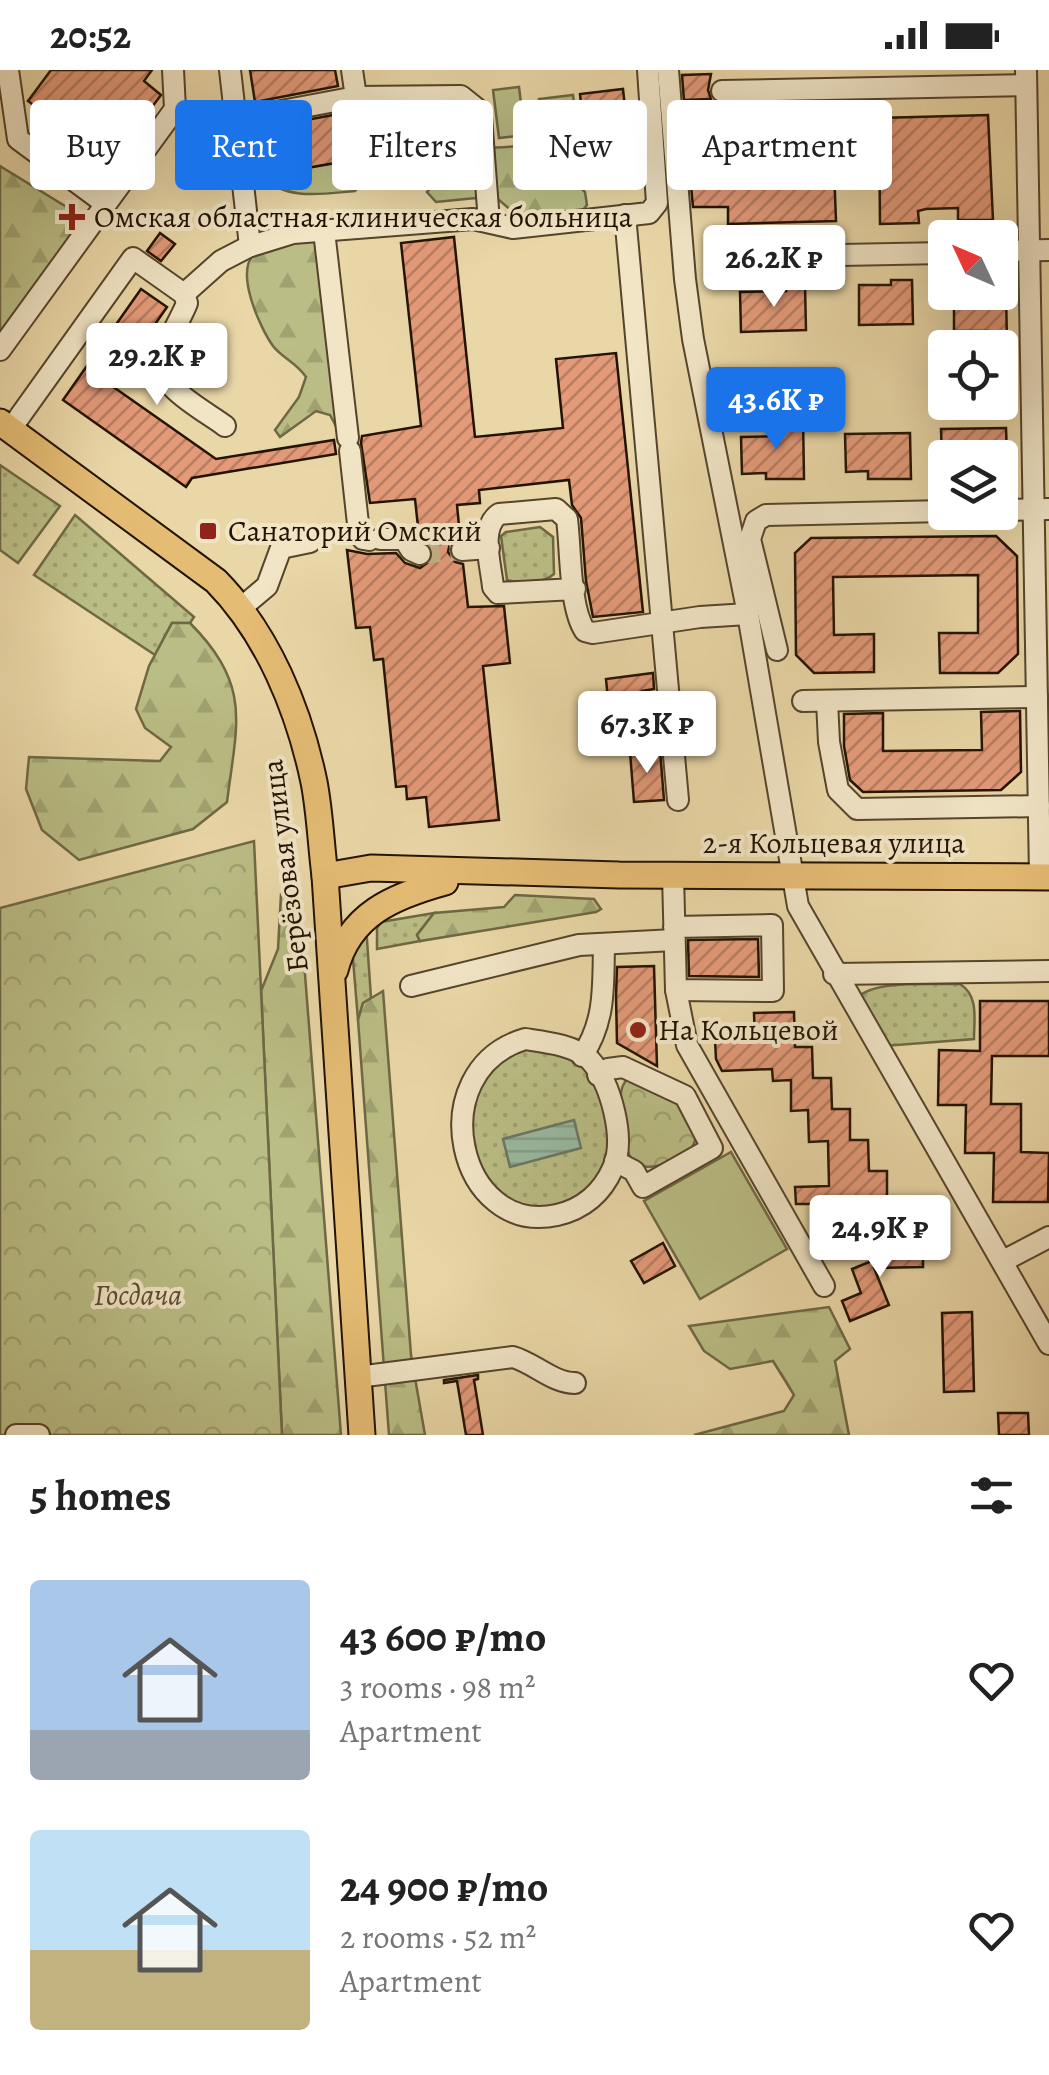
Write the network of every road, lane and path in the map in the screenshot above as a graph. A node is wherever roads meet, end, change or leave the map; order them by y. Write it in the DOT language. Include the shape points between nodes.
graph roads {
  1 [pos="8,70"];
  2 [pos="173,70"];
  3 [pos="230,70"];
  4 [pos="352,70"];
  5 [pos="648,70"];
  6 [pos="668,70"];
  7 [pos="1026,77"];
  8 [pos="722,90"];
  9 [pos="356,98"];
  10 [pos="232,100"];
  11 [pos="312,106"];
  12 [pos="243,190"];
  13 [pos="106,204"];
  14 [pos="625,215"];
  15 [pos="488,222"];
  16 [pos="324,231"];
  17 [pos="250,246"];
  18 [pos="1039,251"];
  19 [pos="928,252"];
  20 [pos="731,257"];
  21 [pos="184,294"];
  22 [pos="0,350"];
  23 [pos="5,426"];
  24 [pos="225,426"];
  25 [pos="1042,509"];
  26 [pos="928,511"];
  27 [pos="310,542"];
  28 [pos="489,548"];
  29 [pos="462,550"];
  30 [pos="420,554"];
  31 [pos="575,589"];
  32 [pos="241,608"];
  33 [pos="748,614"];
  34 [pos="662,622"];
  35 [pos="777,650"];
  36 [pos="1038,696"];
  37 [pos="803,701"];
  38 [pos="827,701"];
  39 [pos="1044,733"];
  40 [pos="678,800"];
  41 [pos="1039,806"];
  42 [pos="1044,840"];
  43 [pos="619,875"];
  44 [pos="672,875"];
  45 [pos="794,875"];
  46 [pos="324,876"];
  47 [pos="1045,877"];
  48 [pos="445,882"];
  49 [pos="674,934"];
  50 [pos="604,944"];
  51 [pos="1049,971"];
  52 [pos="834,974"];
  53 [pos="332,984"];
  54 [pos="411,986"];
  55 [pos="676,990"];
  56 [pos="582,1056"];
  57 [pos="598,1075"];
  58 [pos="615,1160"];
  59 [pos="1049,1237"];
  60 [pos="1003,1261"];
  61 [pos="824,1286"];
  62 [pos="1049,1344"];
  63 [pos="358,1377"];
  64 [pos="575,1383"];
  65 [pos="16,1435"];
  66 [pos="39,1435"];
  67 [pos="362,1435"];
  1 -- 13 [label="street" via="18,139"];
  2 -- 13 [label="street" via="176,108"];
  3 -- 10 [label="street"];
  4 -- 9 [label="street"];
  5 -- 14 [label="street" via="657,202 649,213"];
  6 -- 33 [label="street" via="684,279"];
  7 -- 8 [label="street"];
  7 -- 18 [label="street"];
  9 -- 11 [label="street"];
  9 -- 15 [label="street" via="469,101 481,116"];
  12 -- 17 [label="street"];
  13 -- 22 [label="street"];
  14 -- 15 [label="street" via="513,228"];
  14 -- 34 [label="street"];
  15 -- 16 [label="street"];
  16 -- 17 [label="street"];
  16 -- 30 [label="street" via="360,533 363,540 404,539"];
  17 -- 21 [label="street"];
  18 -- 25 [label="street"];
  19 -- 20 [label="street"];
  21 -- 23 [label="street" via="133,258"];
  21 -- 24 [label="street" via="187,302 161,361 164,375"];
  23 -- 32 [label="main road, Берёзовая улица" via="196,564"];
  25 -- 36 [label="street"];
  26 -- 35 [label="street" via="766,515 756,522 750,538"];
  27 -- 32 [label="street" via="281,548 266,586"];
  28 -- 29 [label="street"];
  28 -- 31 [label="street" via="498,593"];
  28 -- 31 [label="street" via="487,528 499,514 556,509 567,519"];
  31 -- 34 [label="street" via="578,615 593,633"];
  32 -- 46 [label="main road, Берёзовая улица" via="296,720 314,783"];
  33 -- 34 [label="street"];
  33 -- 45 [label="street"];
  34 -- 40 [label="street"];
  36 -- 38 [label="street"];
  36 -- 39 [label="street"];
  37 -- 38 [label="street"];
  38 -- 41 [label="street" via="838,790 857,809"];
  39 -- 41 [label="street"];
  41 -- 42 [label="street"];
  42 -- 47 [label="street"];
  43 -- 44 [label="main road, 2-я Кольцевая улица"];
  43 -- 46 [label="main road, 2-я Кольцевая улица" via="371,868"];
  43 -- 48 [label="main road, 2-я Кольцевая улица"];
  44 -- 45 [label="main road, 2-я Кольцевая улица"];
  44 -- 49 [label="street"];
  45 -- 47 [label="main road, 2-я Кольцевая улица"];
  45 -- 52 [label="street" via="798,906"];
  46 -- 48 [label="main road, 2-я Кольцевая улица"];
  46 -- 53 [label="main road, Берёзовая улица"];
  48 -- 53 [label="main road" via="373,910 345,943"];
  49 -- 50 [label="street"];
  49 -- 55 [label="street"];
  49 -- 55 [label="street" via="772,925 773,991"];
  50 -- 54 [label="street"];
  50 -- 56 [label="street" via="602,1014"];
  51 -- 52 [label="street"];
  52 -- 60 [label="street"];
  53 -- 63 [label="main road, Берёзовая улица"];
  55 -- 61 [label="street" via="686,1044"];
  56 -- 57 [label="street"];
  56 -- 58 [label="street" via="525,1039 488,1058 466,1094 464,1146 472,1174 512,1213 540,1219 594,1198"];
  57 -- 58 [label="street" via="616,1119"];
  57 -- 58 [label="street" via="624,1067 685,1096 712,1148 643,1187 634,1171"];
  59 -- 60 [label="street"];
  60 -- 62 [label="street"];
  63 -- 64 [label="street" via="512,1357"];
  63 -- 67 [label="main road, Берёзовая улица"];
  65 -- 66 [label="street"];
}
